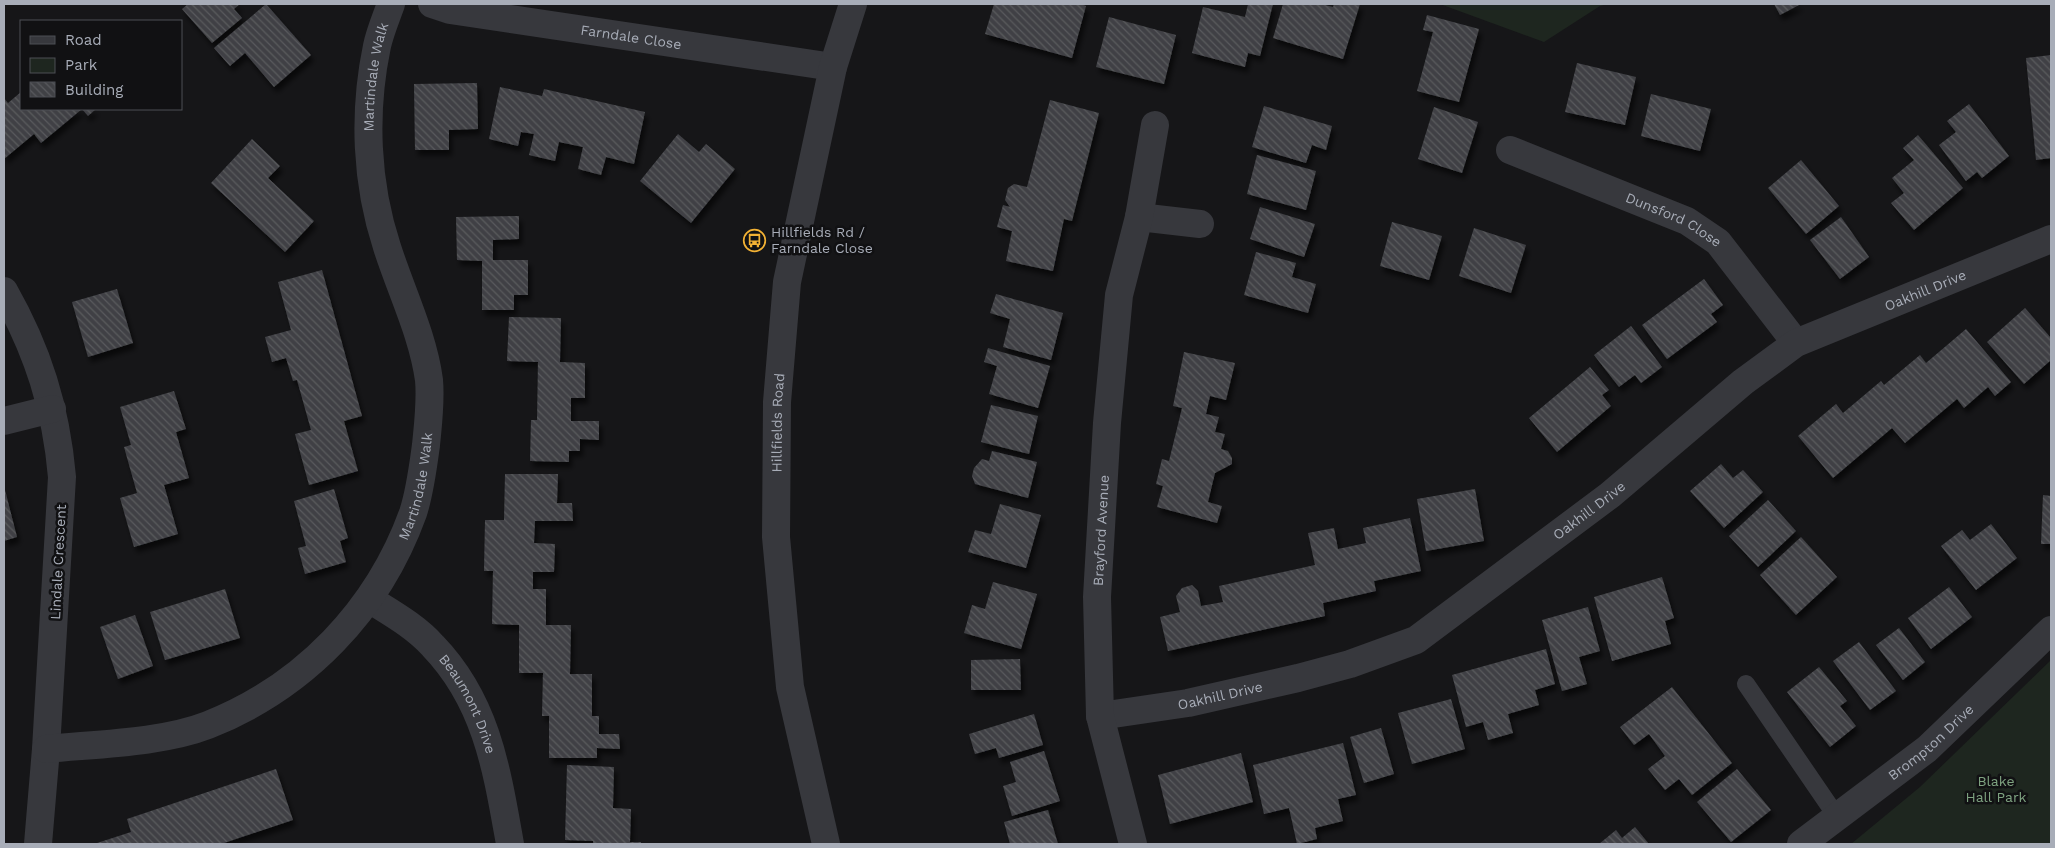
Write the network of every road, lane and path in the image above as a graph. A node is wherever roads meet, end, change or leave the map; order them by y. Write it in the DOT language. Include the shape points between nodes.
graph roads {
  1 [pos="390,4"];
  2 [pos="432,4"];
  3 [pos="853,4"];
  4 [pos="833,67"];
  5 [pos="1155,126"];
  6 [pos="1510,150"];
  7 [pos="1139,217"];
  8 [pos="1200,224"];
  9 [pos="2051,239"];
  10 [pos="4,291"];
  11 [pos="1796,343"];
  12 [pos="52,408"];
  13 [pos="4,421"];
  14 [pos="368,599"];
  15 [pos="2051,630"];
  16 [pos="1746,684"];
  17 [pos="1100,716"];
  18 [pos="46,749"];
  19 [pos="1837,817"];
  20 [pos="38,844"];
  21 [pos="510,844"];
  22 [pos="826,844"];
  23 [pos="1133,844"];
  24 [pos="1801,844"];
  1 -- 14 [label="street, Martindale Walk" via="377,45 368,102 369,166 375,207 423,351 429,382 429,415 424,463 413,511 394,556"];
  2 -- 4 [label="street, Farndale Close" via="450,10"];
  3 -- 4 [label="street, Hillfields Road"];
  4 -- 22 [label="street, Hillfields Road" via="787,282 777,412 776,537 790,687"];
  5 -- 7 [label="street, Brayford Avenue"];
  6 -- 11 [label="street, Dunsford Close" via="1687,221 1718,242"];
  7 -- 8 [label="street"];
  7 -- 17 [label="street, Brayford Avenue" via="1119,295 1107,422 1097,597"];
  9 -- 11 [label="street, Oakhill Drive"];
  10 -- 12 [label="street, Lindale Crescent" via="43,374"];
  11 -- 17 [label="street, Oakhill Drive" via="1743,382 1610,496 1416,640 1350,664 1298,678 1188,703"];
  12 -- 13 [label="street"];
  12 -- 18 [label="street, Lindale Crescent" via="62,477"];
  14 -- 18 [label="street, Martindale Walk" via="315,661 276,690 207,725 133,740"];
  14 -- 21 [label="street, Beaumont Drive" via="407,623 433,645 474,702 490,746"];
  15 -- 19 [label="street, Brompton Drive" via="1927,749"];
  16 -- 19 [label="lane"];
  17 -- 23 [label="street, Brayford Avenue"];
  18 -- 20 [label="street, Lindale Crescent"];
  19 -- 24 [label="street, Brompton Drive"];
}
